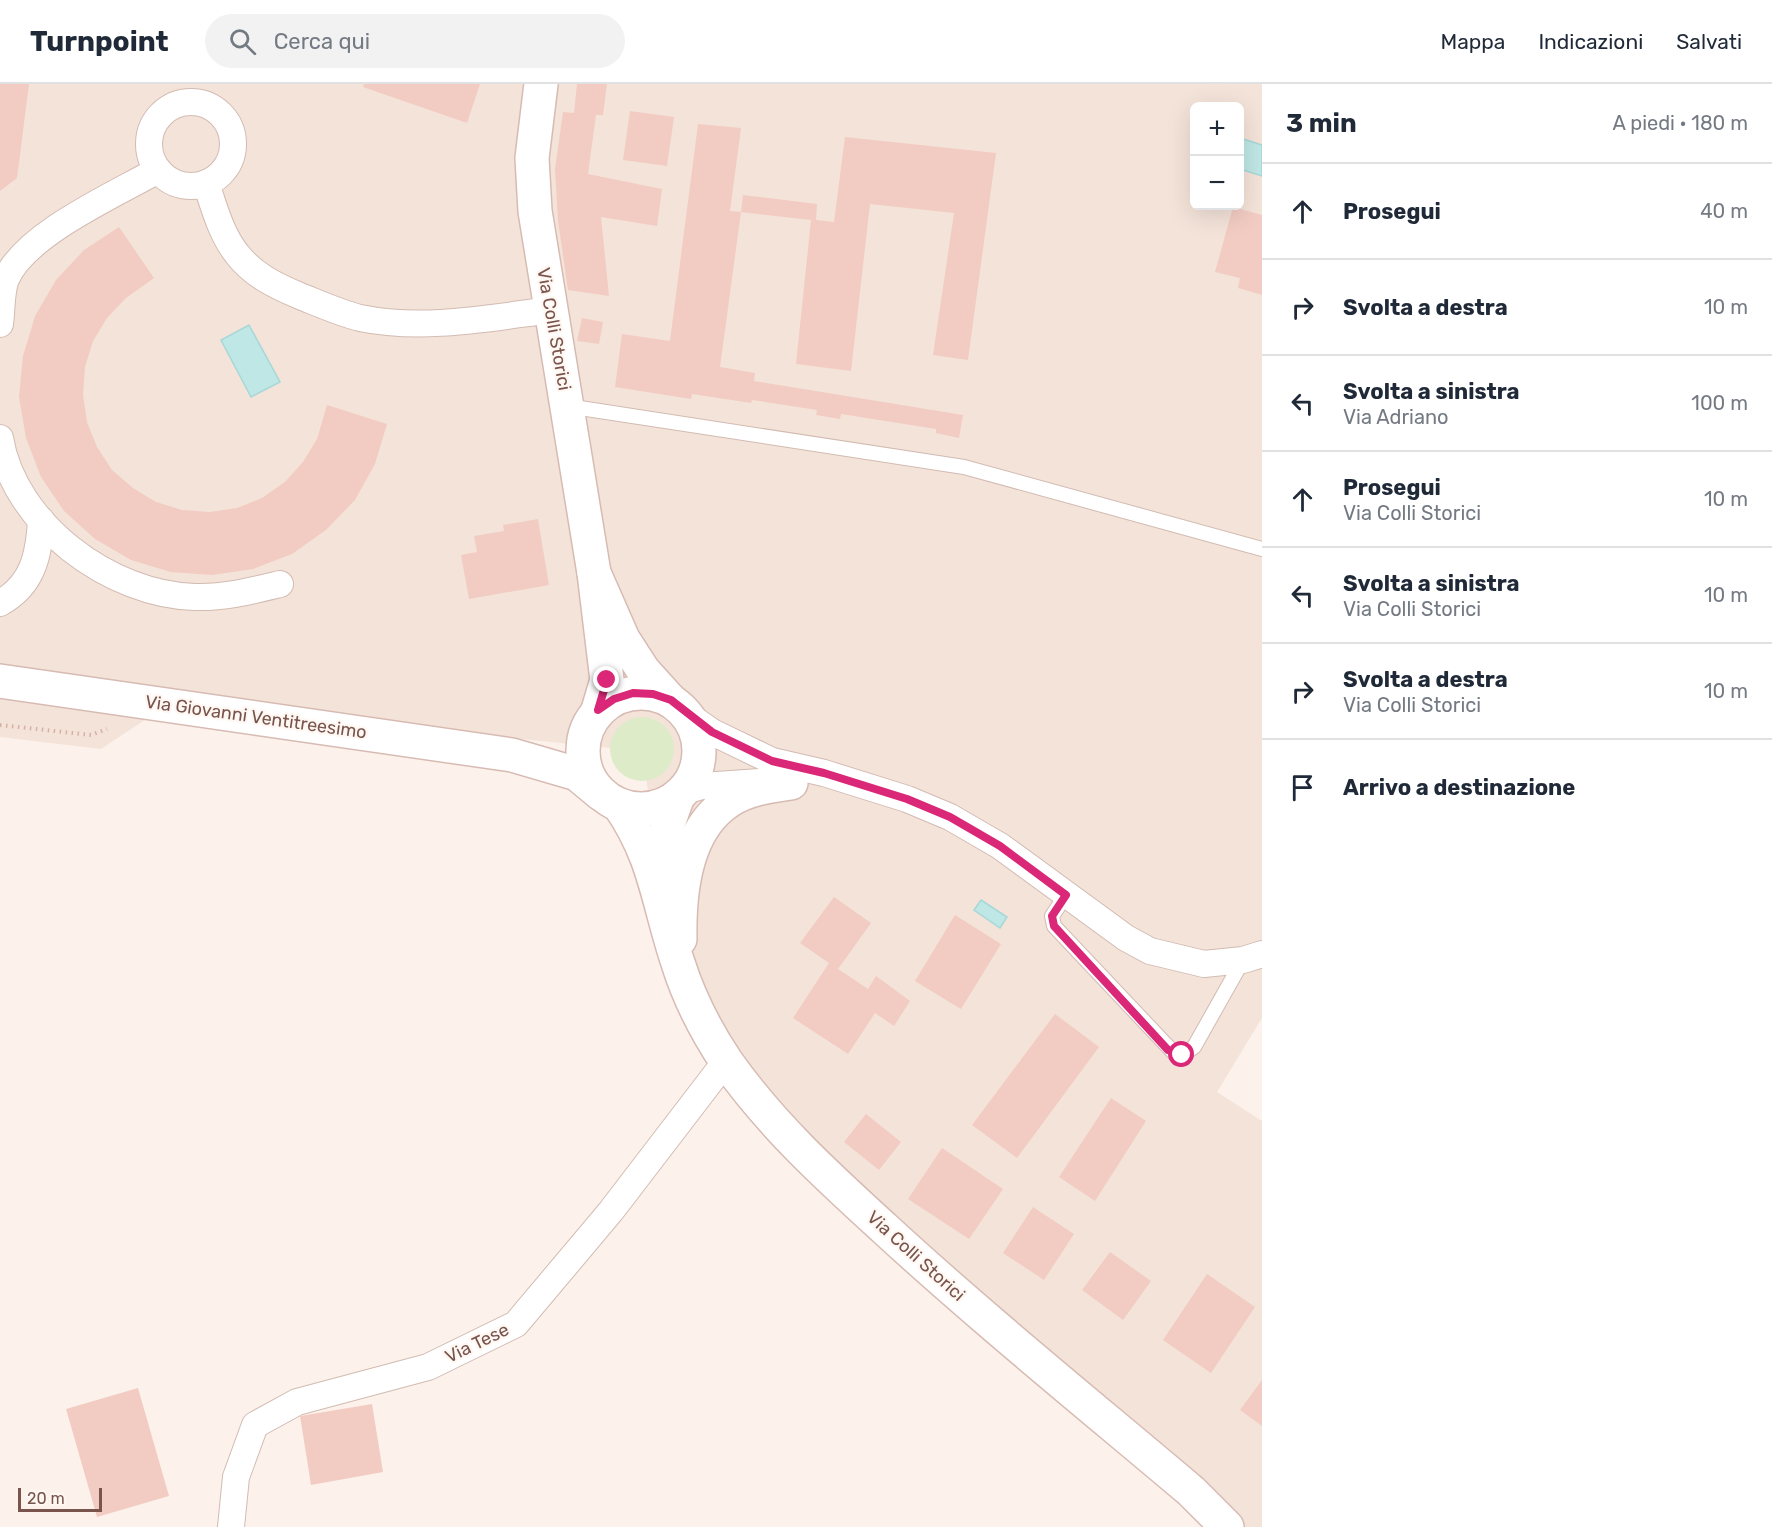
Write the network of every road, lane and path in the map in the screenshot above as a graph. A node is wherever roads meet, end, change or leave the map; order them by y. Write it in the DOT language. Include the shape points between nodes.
graph roads {
  1 [pos="541,84"];
  2 [pos="182,93"];
  3 [pos="158,170"];
  4 [pos="206,183"];
  5 [pos="551,310"];
  6 [pos="0,324"];
  7 [pos="567,406"];
  8 [pos="0,438"];
  9 [pos="41,520"];
  10 [pos="1262,549"];
  11 [pos="594,573"];
  12 [pos="280,584"];
  13 [pos="0,603"];
  14 [pos="0,681"];
  15 [pos="679,707"];
  16 [pos="593,718"];
  17 [pos="512,755"];
  18 [pos="791,783"];
  19 [pos="681,793"];
  20 [pos="882,793"];
  21 [pos="610,799"];
  22 [pos="1066,895"];
  23 [pos="670,935"];
  24 [pos="1252,957"];
  25 [pos="683,976"];
  26 [pos="726,1061"];
  27 [pos="231,1527"];
  28 [pos="1227,1527"];
  1 -- 5 [label="street, Via Colli Storici" via="532,158 535,211"];
  2 -- 3 [label="street" via="151,129 151,158"];
  2 -- 4 [label="street" via="210,106 229,126 232,153 227,166"];
  3 -- 4 [label="street" via="180,184"];
  3 -- 6 [label="street" via="60,226 20,256 6,280"];
  4 -- 5 [label="street" via="220,224 236,254 258,276 328,308 393,322 438,323"];
  5 -- 7 [label="street, Via Colli Storici"];
  7 -- 10 [label="lane" via="964,466"];
  7 -- 11 [label="street, Via Colli Storici"];
  8 -- 9 [label="street" via="16,483"];
  9 -- 12 [label="street" via="72,551 109,575 150,591 205,597 237,595"];
  9 -- 13 [label="street" via="39,551 32,571 19,589"];
  11 -- 15 [label="street, Via Colli Storici" via="623,639 643,670"];
  11 -- 16 [label="street, Via Colli Storici" via="607,680"];
  14 -- 17 [label="street, Via Giovanni Ventitreesimo"];
  15 -- 16 [label="street" via="653,694 633,693 614,699"];
  15 -- 19 [label="street, Via Colli Storici" via="695,728 699,744 699,761"];
  15 -- 20 [label="street" via="712,732 772,761 824,773"];
  16 -- 17 [label="street, Via Giovanni Ventitreesimo" via="552,747"];
  16 -- 21 [label="street, Via Colli Storici" via="582,744 583,762 590,779"];
  17 -- 21 [label="street, Via Giovanni Ventitreesimo" via="577,774"];
  18 -- 19 [label="street" via="738,782"];
  18 -- 20 [label="street"];
  18 -- 25 [label="street" via="768,786 731,799 705,825 687,869 681,902"];
  19 -- 21 [label="street" via="650,809 634,809"];
  19 -- 23 [label="street, Via Colli Storici" via="667,827"];
  20 -- 22 [label="street" via="950,817 1000,846"];
  21 -- 23 [label="street, Via Colli Storici" via="637,831"];
  22 -- 24 [label="street" via="1150,951 1204,964"];
  22 -- 24 [label="lane" via="1052,916 1054,926 1168,1050 1182,1055 1194,1047"];
  23 -- 25 [label="street, Via Colli Storici"];
  25 -- 26 [label="street, Via Colli Storici"];
  26 -- 27 [label="street, Via Tese" via="611,1211 516,1324 428,1366 297,1402 255,1425 236,1478"];
  26 -- 28 [label="street, Via Colli Storici" via="799,1150 931,1272 1191,1491"];
}
